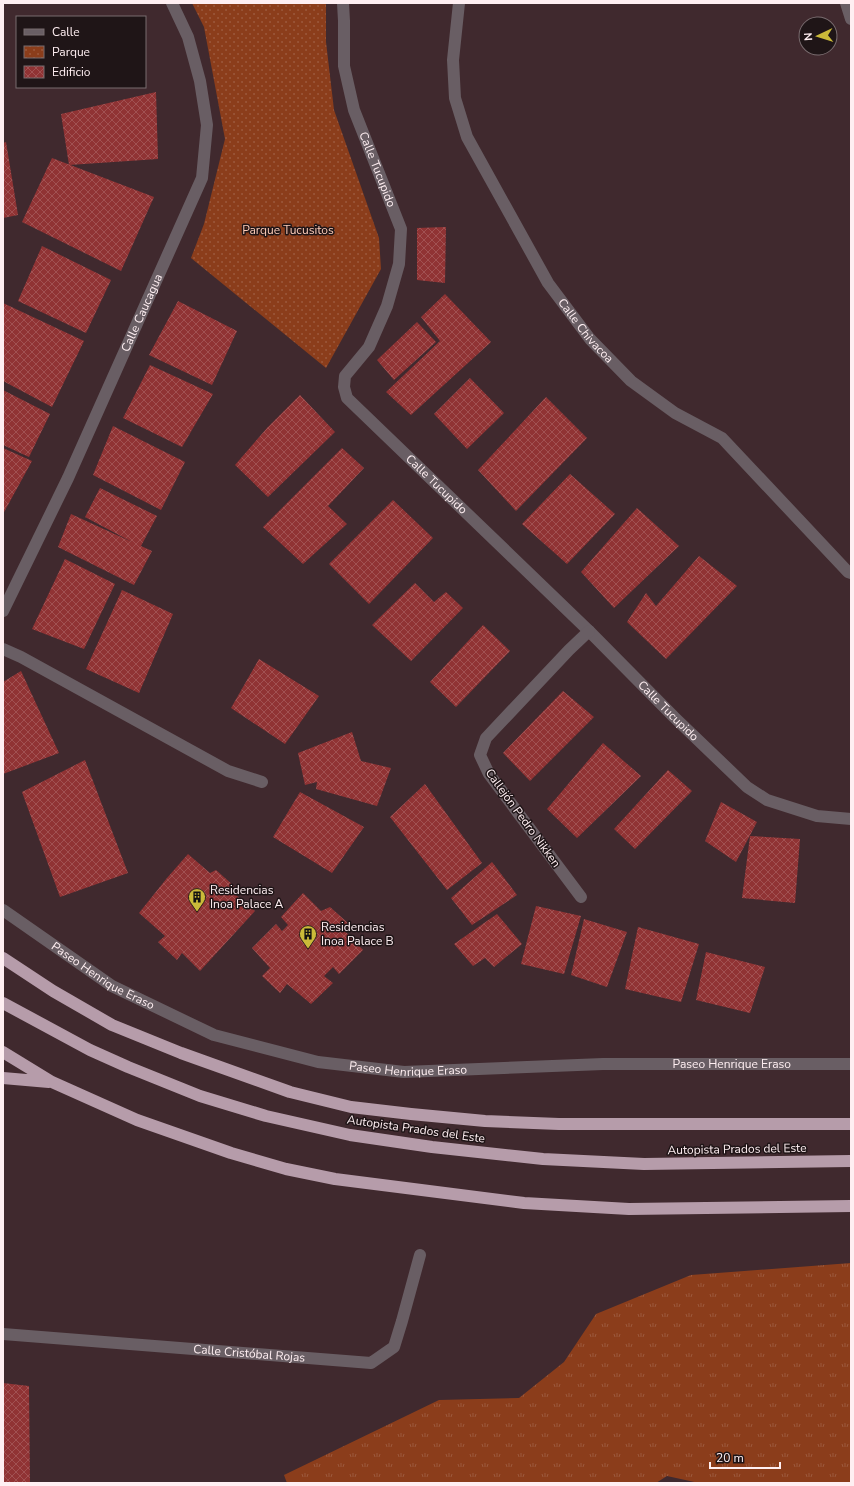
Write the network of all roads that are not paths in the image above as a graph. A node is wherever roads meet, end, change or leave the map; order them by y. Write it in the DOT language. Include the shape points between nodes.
graph roads {
  1 [pos="172,3"];
  2 [pos="343,3"];
  3 [pos="459,3"];
  4 [pos="846,3"];
  5 [pos="851,19"];
  6 [pos="851,573"];
  7 [pos="3,611"];
  8 [pos="589,631"];
  9 [pos="3,649"];
  10 [pos="262,782"];
  11 [pos="851,819"];
  12 [pos="581,897"];
  13 [pos="3,910"];
  14 [pos="3,958"];
  15 [pos="3,1004"];
  16 [pos="3,1052"];
  17 [pos="851,1064"];
  18 [pos="3,1078"];
  19 [pos="52,1082"];
  20 [pos="851,1124"];
  21 [pos="851,1161"];
  22 [pos="851,1206"];
  23 [pos="420,1255"];
  24 [pos="3,1334"];
  1 -- 7 [label="street, Calle Caucagua" via="188,37 200,81 207,125 202,178 68,478"];
  2 -- 8 [label="street, Calle Tucupido" via="344,66 354,110 401,229 399,264 388,306 368,347 344,376 347,398"];
  3 -- 6 [label="street, Calle Chivacoa" via="453,60 455,98 467,137 548,282 590,339 631,381 676,413 722,438"];
  4 -- 5 [label="street"];
  8 -- 11 [label="street, Calle Tucupido" via="748,787 767,800 817,816"];
  8 -- 12 [label="street, Callejón Pedro Nikken" via="486,738 480,755 489,774"];
  9 -- 10 [label="street" via="228,771"];
  13 -- 17 [label="street, Paseo Henrique Eraso" via="112,986 180,1019 214,1035 318,1062 404,1072 603,1064"];
  14 -- 20 [label="highway" via="112,1025 290,1092 351,1107 478,1120 558,1124"];
  15 -- 21 [label="highway, Autopista Prados del Este" via="90,1050 200,1096 266,1116 350,1136 432,1148 544,1159 644,1164"];
  16 -- 19 [label="highway"];
  18 -- 19 [label="highway"];
  19 -- 22 [label="highway" via="137,1120 231,1153 286,1169 336,1179 524,1203 629,1210"];
  23 -- 24 [label="street, Calle Cristóbal Rojas" via="394,1347 371,1363"];
}
